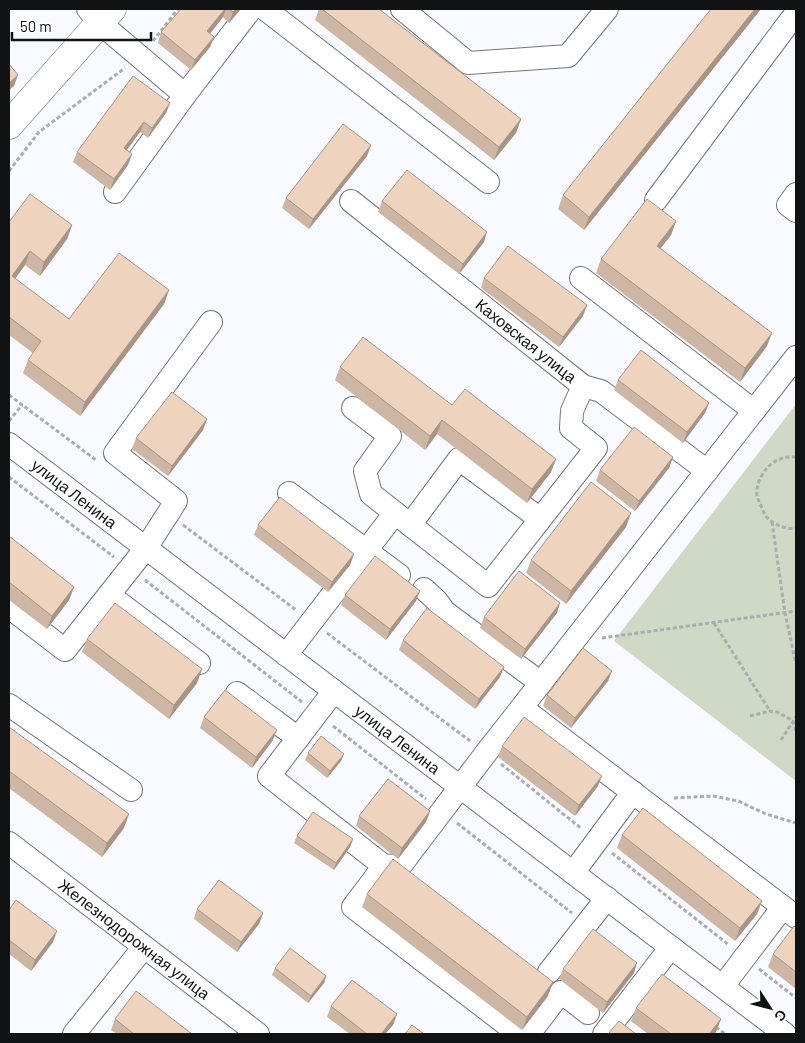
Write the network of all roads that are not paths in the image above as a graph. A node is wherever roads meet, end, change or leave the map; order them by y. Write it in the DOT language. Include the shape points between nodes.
graph roads {
  1 [pos="251,9"];
  2 [pos="265,9"];
  3 [pos="402,9"];
  4 [pos="607,9"];
  5 [pos="100,13"];
  6 [pos="796,13"];
  7 [pos="185,95"];
  8 [pos="9,125"];
  9 [pos="488,182"];
  10 [pos="115,192"];
  11 [pos="796,194"];
  12 [pos="656,200"];
  13 [pos="351,201"];
  14 [pos="796,211"];
  15 [pos="581,278"];
  16 [pos="211,322"];
  17 [pos="796,357"];
  18 [pos="583,386"];
  19 [pos="353,408"];
  20 [pos="754,411"];
  21 [pos="9,444"];
  22 [pos="707,471"];
  23 [pos="289,493"];
  24 [pos="403,519"];
  25 [pos="540,519"];
  26 [pos="146,548"];
  27 [pos="366,550"];
  28 [pos="399,575"];
  29 [pos="424,589"];
  30 [pos="109,595"];
  31 [pos="9,607"];
  32 [pos="286,655"];
  33 [pos="199,663"];
  34 [pos="541,683"];
  35 [pos="334,691"];
  36 [pos="237,693"];
  37 [pos="9,705"];
  38 [pos="522,708"];
  39 [pos="298,738"];
  40 [pos="460,787"];
  41 [pos="131,790"];
  42 [pos="642,799"];
  43 [pos="9,843"];
  44 [pos="384,866"];
  45 [pos="573,872"];
  46 [pos="607,898"];
  47 [pos="790,912"];
  48 [pos="144,947"];
  49 [pos="671,947"];
  50 [pos="549,972"];
  51 [pos="723,986"];
  52 [pos="588,1013"];
  53 [pos="74,1034"];
  54 [pos="258,1034"];
  55 [pos="519,1034"];
  56 [pos="529,1034"];
  57 [pos="604,1034"];
  58 [pos="785,1034"];
  1 -- 7 [label="street"];
  2 -- 9 [label="street"];
  3 -- 4 [label="street" via="468,63 568,56"];
  5 -- 7 [label="street" via="141,57"];
  5 -- 8 [label="main road"];
  6 -- 12 [label="street"];
  7 -- 10 [label="street"];
  11 -- 14 [label="street" via="788,205"];
  13 -- 18 [label="street, Каховская улица"];
  15 -- 20 [label="street"];
  16 -- 26 [label="street" via="115,453 176,501"];
  17 -- 20 [label="street"];
  18 -- 22 [label="street, Каховская улица" via="601,391"];
  18 -- 25 [label="street" via="572,411 571,428 596,448"];
  19 -- 24 [label="street" via="390,436 365,471 370,494"];
  20 -- 22 [label="street"];
  21 -- 26 [label="street, улица Ленина"];
  22 -- 34 [label="street"];
  23 -- 27 [label="street"];
  24 -- 25 [label="street" via="459,459"];
  24 -- 25 [label="street" via="488,586"];
  24 -- 27 [label="street"];
  26 -- 30 [label="street"];
  26 -- 32 [label="street, улица Ленина"];
  27 -- 28 [label="street"];
  27 -- 32 [label="street"];
  29 -- 34 [label="street" via="445,612"];
  30 -- 31 [label="street" via="64,650"];
  30 -- 33 [label="street"];
  32 -- 35 [label="street, улица Ленина"];
  34 -- 38 [label="street"];
  35 -- 39 [label="street"];
  35 -- 40 [label="street, улица Ленина"];
  36 -- 39 [label="street"];
  37 -- 41 [label="street"];
  38 -- 40 [label="street"];
  38 -- 42 [label="street"];
  39 -- 44 [label="street" via="269,776"];
  40 -- 44 [label="street" via="400,865"];
  40 -- 45 [label="street, улица Ленина"];
  42 -- 45 [label="street" via="597,840"];
  42 -- 47 [label="street"];
  43 -- 48 [label="street, Железнодорожная улица"];
  44 -- 55 [label="street" via="353,908"];
  45 -- 46 [label="street, улица Ленина"];
  46 -- 49 [label="street, улица Ленина"];
  46 -- 50 [label="street"];
  47 -- 51 [label="street"];
  48 -- 53 [label="street"];
  48 -- 54 [label="street, Железнодорожная улица"];
  49 -- 51 [label="street, улица Ленина"];
  49 -- 57 [label="street"];
  51 -- 58 [label="street, улица Ленина"];
  52 -- 56 [label="street" via="560,992"];
}
